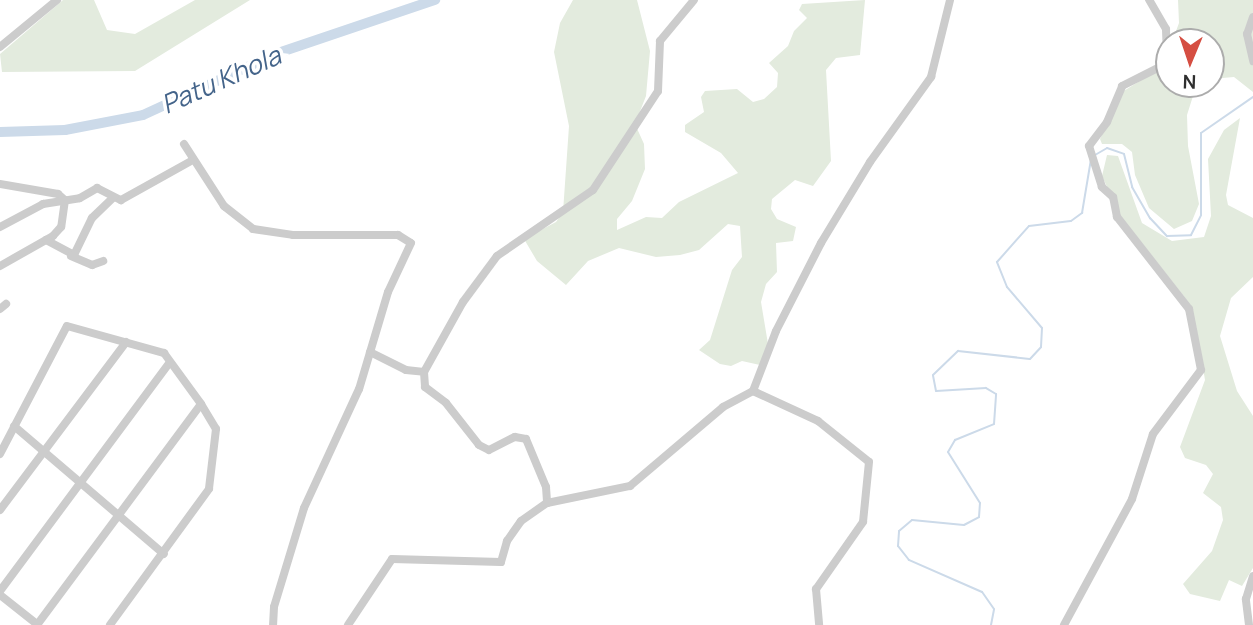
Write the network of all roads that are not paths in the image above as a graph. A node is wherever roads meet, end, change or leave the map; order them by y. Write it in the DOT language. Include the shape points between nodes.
graph roads {
  1 [pos="57,0"];
  2 [pos="694,0"];
  3 [pos="950,0"];
  4 [pos="1149,0"];
  5 [pos="1253,17"];
  6 [pos="0,47"];
  7 [pos="1253,61"];
  8 [pos="184,144"];
  9 [pos="192,160"];
  10 [pos="0,184"];
  11 [pos="113,198"];
  12 [pos="65,200"];
  13 [pos="0,228"];
  14 [pos="46,240"];
  15 [pos="71,256"];
  16 [pos="103,261"];
  17 [pos="0,266"];
  18 [pos="126,342"];
  19 [pos="370,352"];
  20 [pos="170,362"];
  21 [pos="424,372"];
  22 [pos="753,391"];
  23 [pos="201,404"];
  24 [pos="14,426"];
  25 [pos="44,452"];
  26 [pos="0,454"];
  27 [pos="80,483"];
  28 [pos="547,503"];
  29 [pos="0,510"];
  30 [pos="119,517"];
  31 [pos="164,554"];
  32 [pos="1253,576"];
  33 [pos="0,593"];
  34 [pos="37,625"];
  35 [pos="110,625"];
  36 [pos="273,625"];
  37 [pos="348,625"];
  38 [pos="819,625"];
  39 [pos="1064,625"];
  40 [pos="1249,625"];
  1 -- 6 [label="street"];
  2 -- 21 [label="street" via="660,41 658,91 610,168 593,190 497,256 463,302"];
  3 -- 22 [label="street" via="931,78 870,162 821,243 776,331"];
  4 -- 39 [label="street" via="1166,29 1167,58 1160,67 1122,86 1107,122 1089,146 1102,187 1113,197 1117,217 1189,309 1200,370 1153,434 1132,499"];
  5 -- 7 [label="street" via="1247,46"];
  8 -- 9 [label="street"];
  9 -- 11 [label="street" via="121,201"];
  9 -- 19 [label="street" via="224,206 253,229 293,235 407,238 409,253 388,292"];
  10 -- 12 [label="street" via="58,194"];
  11 -- 12 [label="street" via="97,188"];
  11 -- 15 [label="street" via="92,218"];
  12 -- 13 [label="street" via="43,204"];
  12 -- 14 [label="street" via="61,227"];
  14 -- 15 [label="street"];
  14 -- 17 [label="street"];
  15 -- 16 [label="street" via="92,265"];
  18 -- 20 [label="street" via="164,353"];
  18 -- 24 [label="street" via="67,326"];
  18 -- 25 [label="street"];
  19 -- 21 [label="street" via="405,370"];
  19 -- 36 [label="street" via="359,389 304,508 274,607"];
  20 -- 23 [label="street"];
  20 -- 27 [label="street"];
  21 -- 28 [label="street" via="425,387 446,403 479,445 489,450 515,437 526,439 546,487"];
  22 -- 28 [label="street" via="723,407 630,485"];
  22 -- 38 [label="street" via="818,421 869,463 863,522 816,589"];
  23 -- 30 [label="street"];
  23 -- 31 [label="street" via="216,429 209,489"];
  24 -- 25 [label="street"];
  24 -- 26 [label="street"];
  25 -- 27 [label="street"];
  25 -- 29 [label="street"];
  27 -- 30 [label="street"];
  27 -- 33 [label="street"];
  28 -- 37 [label="street" via="521,521 507,541 501,562 392,559"];
  30 -- 31 [label="street"];
  30 -- 34 [label="street"];
  31 -- 35 [label="street"];
  32 -- 40 [label="street" via="1246,599"];
  33 -- 34 [label="street"];
}
